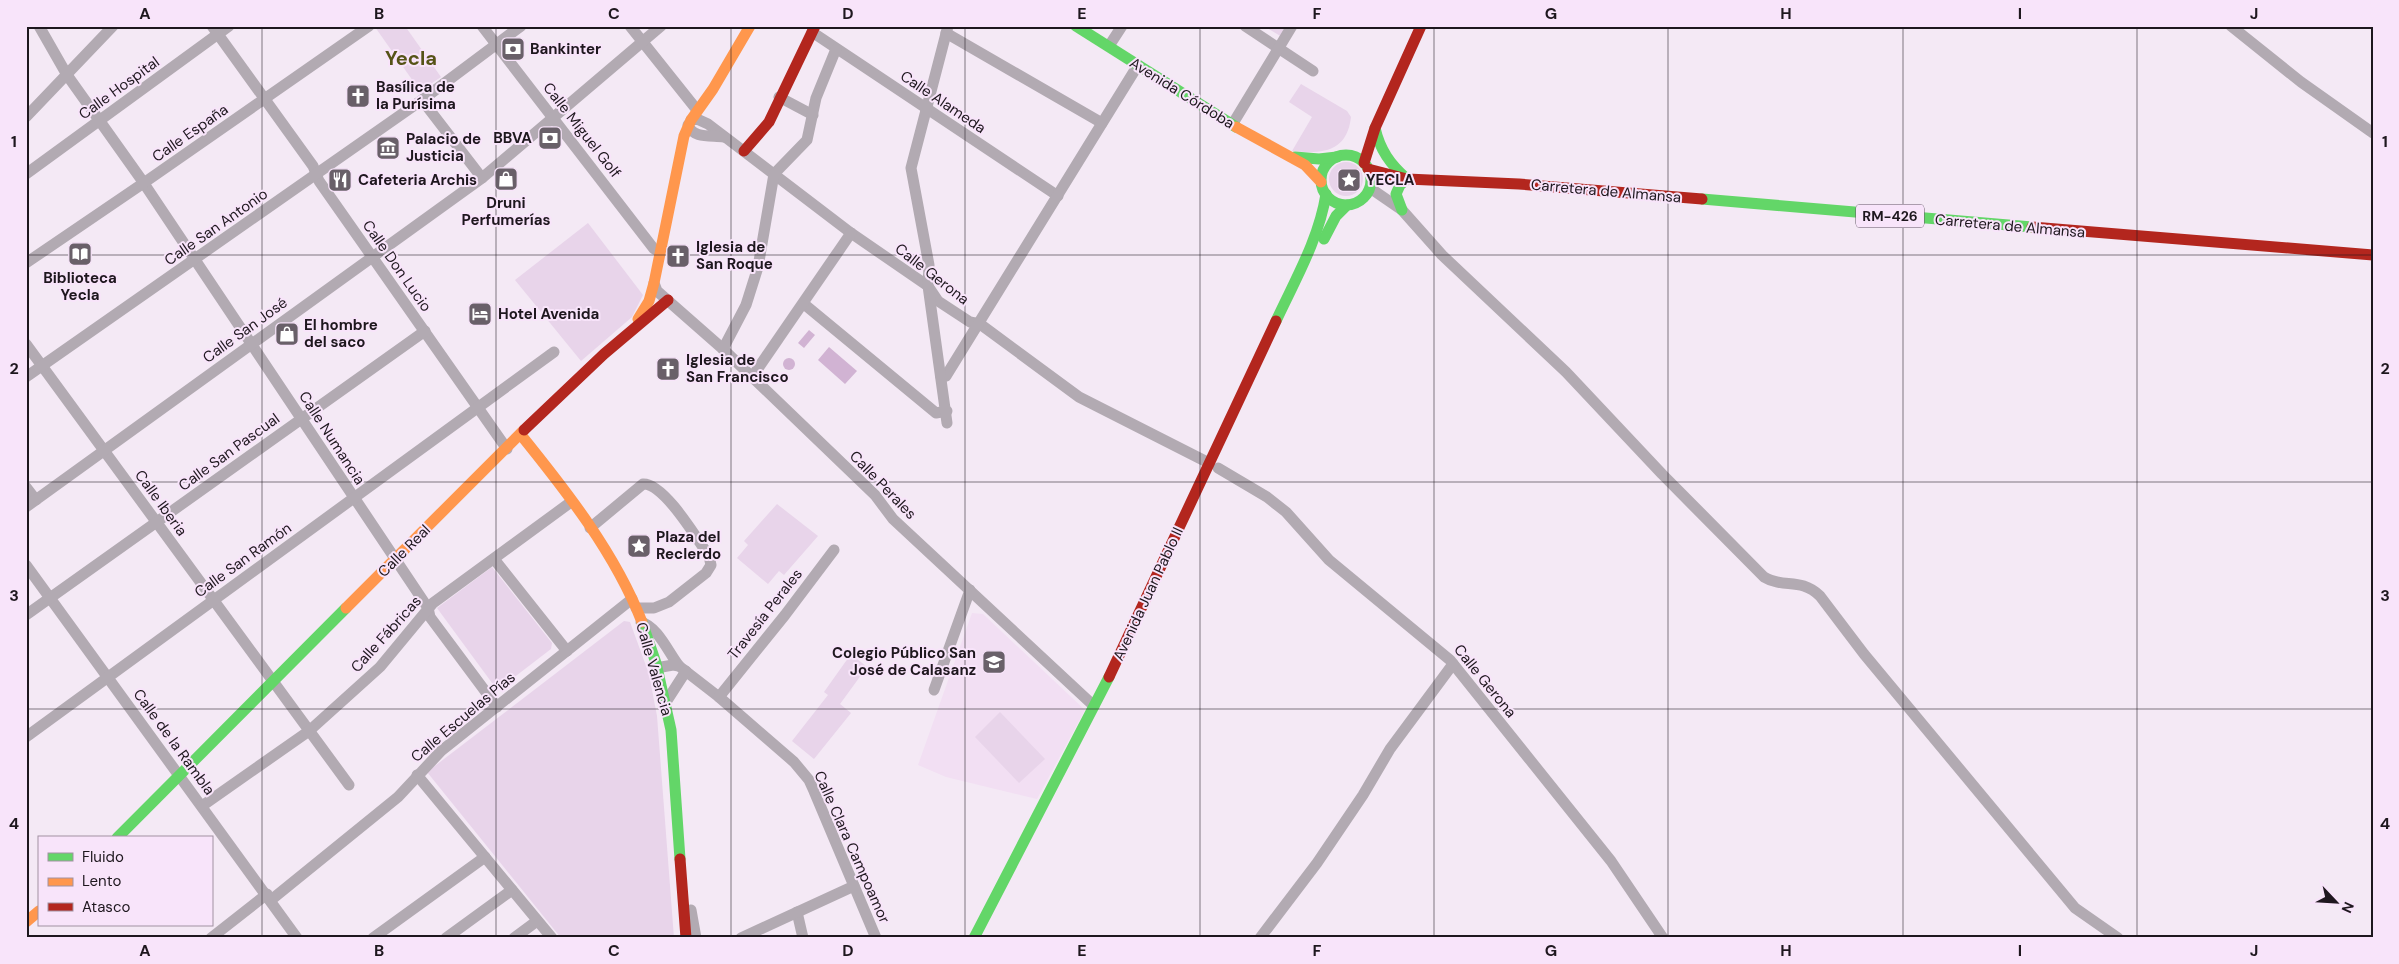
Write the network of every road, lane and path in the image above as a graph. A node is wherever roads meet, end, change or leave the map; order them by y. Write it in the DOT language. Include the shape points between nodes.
graph roads {
  1 [pos="39,26"];
  2 [pos="113,26"];
  3 [pos="229,26"];
  4 [pos="369,26"];
  5 [pos="482,26"];
  6 [pos="521,26"];
  7 [pos="630,26"];
  8 [pos="661,26"];
  9 [pos="750,26"];
  10 [pos="1076,26"];
  11 [pos="1122,26"];
  12 [pos="1245,26"];
  13 [pos="1292,26"];
  14 [pos="1412,26"];
  15 [pos="1421,26"];
  16 [pos="2232,26"];
  17 [pos="814,29"];
  18 [pos="215,30"];
  19 [pos="947,30"];
  20 [pos="643,43"];
  21 [pos="497,46"];
  22 [pos="1109,46"];
  23 [pos="1278,48"];
  24 [pos="836,49"];
  25 [pos="1138,65"];
  26 [pos="1313,71"];
  27 [pos="67,75"];
  28 [pos="779,97"];
  29 [pos="266,100"];
  30 [pos="422,100"];
  31 [pos="926,109"];
  32 [pos="813,115"];
  33 [pos="26,117"];
  34 [pos="554,118"];
  35 [pos="692,118"];
  36 [pos="100,120"];
  37 [pos="1102,123"];
  38 [pos="1232,125"];
  39 [pos="1375,128"];
  40 [pos="2373,133"];
  41 [pos="744,151"];
  42 [pos="1290,156"];
  43 [pos="1340,156"];
  44 [pos="1366,166"];
  45 [pos="26,174"];
  46 [pos="774,174"];
  47 [pos="317,175"];
  48 [pos="482,178"];
  49 [pos="1407,179"];
  50 [pos="1322,182"];
  51 [pos="143,184"];
  52 [pos="1368,191"];
  53 [pos="1326,194"];
  54 [pos="1058,196"];
  55 [pos="1347,204"];
  56 [pos="1402,210"];
  57 [pos="851,233"];
  58 [pos="1315,248"];
  59 [pos="660,250"];
  60 [pos="2373,255"];
  61 [pos="373,257"];
  62 [pos="196,260"];
  63 [pos="26,263"];
  64 [pos="654,283"];
  65 [pos="928,286"];
  66 [pos="668,300"];
  67 [pos="804,304"];
  68 [pos="980,324"];
  69 [pos="631,329"];
  70 [pos="425,331"];
  71 [pos="252,343"];
  72 [pos="26,344"];
  73 [pos="723,349"];
  74 [pos="554,352"];
  75 [pos="42,366"];
  76 [pos="26,377"];
  77 [pos="752,377"];
  78 [pos="941,377"];
  79 [pos="478,407"];
  80 [pos="947,411"];
  81 [pos="302,419"];
  82 [pos="947,423"];
  83 [pos="521,435"];
  84 [pos="507,448"];
  85 [pos="104,451"];
  86 [pos="1213,466"];
  87 [pos="26,487"];
  88 [pos="354,498"];
  89 [pos="571,502"];
  90 [pos="31,504"];
  91 [pos="157,522"];
  92 [pos="590,528"];
  93 [pos="834,550"];
  94 [pos="494,558"];
  95 [pos="396,559"];
  96 [pos="26,565"];
  97 [pos="970,590"];
  98 [pos="51,598"];
  99 [pos="214,601"];
  100 [pos="634,603"];
  101 [pos="428,608"];
  102 [pos="26,615"];
  103 [pos="641,622"];
  104 [pos="566,650"];
  105 [pos="1453,664"];
  106 [pos="656,668"];
  107 [pos="683,669"];
  108 [pos="109,678"];
  109 [pos="272,680"];
  110 [pos="934,690"];
  111 [pos="719,697"];
  112 [pos="666,702"];
  113 [pos="1094,706"];
  114 [pos="497,707"];
  115 [pos="309,731"];
  116 [pos="26,738"];
  117 [pos="178,774"];
  118 [pos="417,775"];
  119 [pos="349,785"];
  120 [pos="202,806"];
  121 [pos="120,836"];
  122 [pos="1040,836"];
  123 [pos="485,857"];
  124 [pos="680,880"];
  125 [pos="854,886"];
  126 [pos="512,890"];
  127 [pos="269,897"];
  128 [pos="38,912"];
  129 [pos="798,912"];
  130 [pos="537,920"];
  131 [pos="26,922"];
  132 [pos="385,934"];
  133 [pos="211,938"];
  134 [pos="297,938"];
  135 [pos="373,938"];
  136 [pos="446,938"];
  137 [pos="514,938"];
  138 [pos="552,938"];
  139 [pos="686,938"];
  140 [pos="696,938"];
  141 [pos="741,938"];
  142 [pos="803,938"];
  143 [pos="876,938"];
  144 [pos="974,938"];
  145 [pos="1260,938"];
  146 [pos="1663,938"];
  147 [pos="2118,938"];
  1 -- 27 [label="street, Calle Numancia"];
  2 -- 27 [label="street"];
  3 -- 18 [label="street, Calle Hospital"];
  4 -- 29 [label="street, Calle España"];
  5 -- 21 [label="street, Calle Miguel Golf"];
  6 -- 21 [label="street, Calle San Antonio"];
  7 -- 20 [label="street"];
  8 -- 20 [label="street, Calle San José"];
  9 -- 35 [label="main road"];
  10 -- 22 [label="main road, Avenida Córdoba"];
  11 -- 22 [label="street"];
  12 -- 23 [label="street"];
  13 -- 23 [label="street"];
  14 -- 43 [label="main road" via="1357,142"];
  15 -- 39 [label="main road"];
  16 -- 40 [label="street" via="2300,82"];
  17 -- 24 [label="street, Calle Alameda"];
  17 -- 28 [label="main road"];
  18 -- 29 [label="street, Calle Don Lucio"];
  18 -- 36 [label="street, Calle Hospital"];
  19 -- 31 [label="street"];
  19 -- 37 [label="street"];
  20 -- 34 [label="street, Calle San José"];
  20 -- 35 [label="street"];
  21 -- 30 [label="street, Calle San Antonio"];
  21 -- 34 [label="street, Calle Miguel Golf"];
  22 -- 25 [label="main road, Avenida Córdoba"];
  23 -- 26 [label="street"];
  23 -- 38 [label="street"];
  24 -- 31 [label="street, Calle Alameda"];
  24 -- 32 [label="street" via="816,98"];
  25 -- 37 [label="street"];
  25 -- 38 [label="main road, Avenida Córdoba"];
  27 -- 33 [label="street"];
  27 -- 36 [label="street, Calle Numancia"];
  28 -- 32 [label="street"];
  28 -- 41 [label="main road" via="765,127"];
  29 -- 47 [label="street, Calle Don Lucio"];
  29 -- 51 [label="street, Calle España"];
  30 -- 47 [label="street, Calle San Antonio"];
  30 -- 48 [label="street"];
  31 -- 54 [label="street, Calle Alameda"];
  31 -- 65 [label="street" via="911,168 928,265"];
  32 -- 46 [label="street" via="804,144"];
  34 -- 48 [label="street, Calle San José"];
  34 -- 59 [label="street, Calle Miguel Golf" via="654,249"];
  35 -- 41 [label="street, Calle Gerona" via="703,121"];
  35 -- 59 [label="main road" via="680,152"];
  36 -- 45 [label="street, Calle Hospital"];
  36 -- 51 [label="street, Calle Numancia"];
  37 -- 54 [label="street"];
  38 -- 42 [label="main road, Avenida Córdoba"];
  39 -- 44 [label="main road"];
  39 -- 49 [label="main road" via="1384,157"];
  41 -- 46 [label="street, Calle Gerona"];
  42 -- 43 [label="main road" via="1319,159"];
  42 -- 50 [label="main road, Avenida Córdoba"];
  43 -- 44 [label="main road" via="1351,155"];
  43 -- 50 [label="main road" via="1324,168"];
  44 -- 49 [label="main road, RM-426"];
  44 -- 52 [label="main road" via="1371,181"];
  46 -- 57 [label="street, Calle Gerona"];
  46 -- 73 [label="street" via="758,267 746,305"];
  47 -- 61 [label="street, Calle Don Lucio"];
  47 -- 62 [label="street, Calle San Antonio"];
  48 -- 61 [label="street, Calle San José"];
  49 -- 52 [label="main road, RM-426"];
  49 -- 56 [label="main road" via="1396,194"];
  49 -- 60 [label="main road, Carretera de Almansa / RM-426" via="1519,184"];
  50 -- 53 [label="main road"];
  51 -- 62 [label="street, Calle Numancia"];
  51 -- 63 [label="street, Calle España"];
  52 -- 55 [label="main road"];
  52 -- 56 [label="street"];
  53 -- 55 [label="main road" via="1335,202"];
  53 -- 58 [label="main road"];
  54 -- 68 [label="street"];
  55 -- 58 [label="main road"];
  56 -- 147 [label="street" via="1442,255 1566,372 1764,576 1774,582 1802,584 1820,596 1864,654 2075,908"];
  57 -- 65 [label="street, Calle Gerona"];
  57 -- 67 [label="street"];
  58 -- 86 [label="main road, Avenida Juan Pablo II"];
  59 -- 64 [label="main road"];
  61 -- 70 [label="street, Calle Don Lucio"];
  61 -- 71 [label="street, Calle San José"];
  62 -- 71 [label="street, Calle Numancia"];
  62 -- 75 [label="street, Calle San Antonio"];
  64 -- 66 [label="street, Calle Perales"];
  64 -- 69 [label="main road" via="647,305"];
  65 -- 68 [label="street, Calle Gerona" via="938,301 970,322"];
  65 -- 78 [label="street"];
  66 -- 69 [label="main road"];
  66 -- 73 [label="street, Calle Perales"];
  67 -- 77 [label="street"];
  67 -- 80 [label="street" via="936,413"];
  68 -- 78 [label="street" via="946,376"];
  68 -- 86 [label="street, Calle Gerona" via="1078,397"];
  69 -- 83 [label="main road, Calle Real"];
  70 -- 79 [label="street, Calle Don Lucio"];
  70 -- 81 [label="street, Calle San Pascual"];
  71 -- 81 [label="street, Calle Numancia"];
  71 -- 85 [label="street, Calle San José"];
  72 -- 75 [label="street, Calle Iberia"];
  73 -- 77 [label="street, Calle Perales"];
  74 -- 79 [label="street, Calle San Ramón"];
  75 -- 76 [label="street, Calle San Antonio"];
  75 -- 85 [label="street, Calle Iberia"];
  77 -- 97 [label="street, Calle Perales"];
  78 -- 80 [label="street"];
  79 -- 84 [label="street, Calle Don Lucio"];
  79 -- 88 [label="street, Calle San Ramón"];
  80 -- 82 [label="street"];
  81 -- 88 [label="street, Calle Numancia"];
  81 -- 91 [label="street, Calle San Pascual"];
  83 -- 84 [label="main road, Calle Real"];
  83 -- 89 [label="main road, Calle Valencia"];
  84 -- 95 [label="main road, Calle Real"];
  85 -- 90 [label="street, Calle San José"];
  85 -- 91 [label="street, Calle Iberia"];
  86 -- 105 [label="street, Calle Gerona" via="1267,496 1286,512 1334,566"];
  86 -- 113 [label="main road, Avenida Juan Pablo II"];
  86 -- 122 [label="main road, Avenida Juan Pablo II" via="1112,696"];
  87 -- 90 [label="street"];
  88 -- 95 [label="street, Calle Numancia"];
  88 -- 99 [label="street, Calle San Ramón"];
  89 -- 92 [label="main road, Calle Valencia"];
  89 -- 94 [label="street, Calle Fábricas"];
  91 -- 98 [label="street, Calle San Pascual"];
  91 -- 99 [label="street, Calle Iberia"];
  92 -- 100 [label="main road, Calle Valencia"];
  92 -- 100 [label="street" via="643,484 650,484 671,503 709,556 711,565 706,573 669,602 654,608"];
  93 -- 111 [label="street, Travesía Perales"];
  94 -- 101 [label="street, Calle Fábricas"];
  94 -- 104 [label="street"];
  95 -- 101 [label="street, Calle Numancia"];
  95 -- 109 [label="main road, Calle Real"];
  96 -- 98 [label="street, Calle de la Rambla"];
  97 -- 110 [label="street"];
  97 -- 113 [label="street, Calle Perales"];
  98 -- 102 [label="street, Calle San Pascual"];
  98 -- 108 [label="street, Calle de la Rambla"];
  99 -- 108 [label="street, Calle San Ramón"];
  99 -- 109 [label="street, Calle Iberia"];
  100 -- 103 [label="main road, Calle Valencia"];
  100 -- 104 [label="street, Calle Escuelas Pías"];
  101 -- 114 [label="street, Calle Numancia" via="430,617"];
  101 -- 115 [label="street, Calle Fábricas" via="380,667"];
  103 -- 106 [label="main road, Calle Valencia"];
  103 -- 107 [label="street, Calle Clara Campoamor" via="655,631"];
  104 -- 114 [label="street, Calle Escuelas Pías"];
  105 -- 145 [label="street" via="1390,749 1364,795 1317,864"];
  105 -- 146 [label="street, Calle Gerona" via="1611,861"];
  106 -- 107 [label="street" via="673,665"];
  106 -- 112 [label="main road, Calle Valencia"];
  107 -- 111 [label="street, Calle Clara Campoamor"];
  107 -- 112 [label="street"];
  108 -- 116 [label="street, Calle San Ramón"];
  108 -- 117 [label="street, Calle de la Rambla"];
  109 -- 115 [label="street, Calle Iberia"];
  109 -- 117 [label="main road, Calle Real"];
  111 -- 125 [label="street, Calle Clara Campoamor" via="794,762 809,780"];
  112 -- 124 [label="main road, Calle Valencia" via="674,764"];
  113 -- 144 [label="main road, Avenida Juan Pablo II"];
  114 -- 118 [label="street, Calle Escuelas Pías" via="441,751"];
  115 -- 119 [label="street, Calle Iberia"];
  115 -- 120 [label="street, Calle Fábricas"];
  117 -- 120 [label="street, Calle de la Rambla"];
  117 -- 121 [label="main road, Calle Real"];
  118 -- 123 [label="street"];
  118 -- 127 [label="street, Calle Escuelas Pías" via="380,812"];
  120 -- 127 [label="street, Calle de la Rambla"];
  123 -- 126 [label="street"];
  123 -- 132 [label="street"];
  124 -- 139 [label="main road, Calle Valencia"];
  124 -- 140 [label="street" via="690,902"];
  125 -- 129 [label="street"];
  125 -- 143 [label="street, Calle Clara Campoamor"];
  126 -- 130 [label="street"];
  126 -- 136 [label="street"];
  127 -- 133 [label="street, Calle Escuelas Pías"];
  127 -- 134 [label="street, Calle de la Rambla"];
  128 -- 131 [label="main road"];
  129 -- 141 [label="street"];
  129 -- 142 [label="street"];
  130 -- 137 [label="street"];
  130 -- 138 [label="street"];
  132 -- 135 [label="street"];
}
